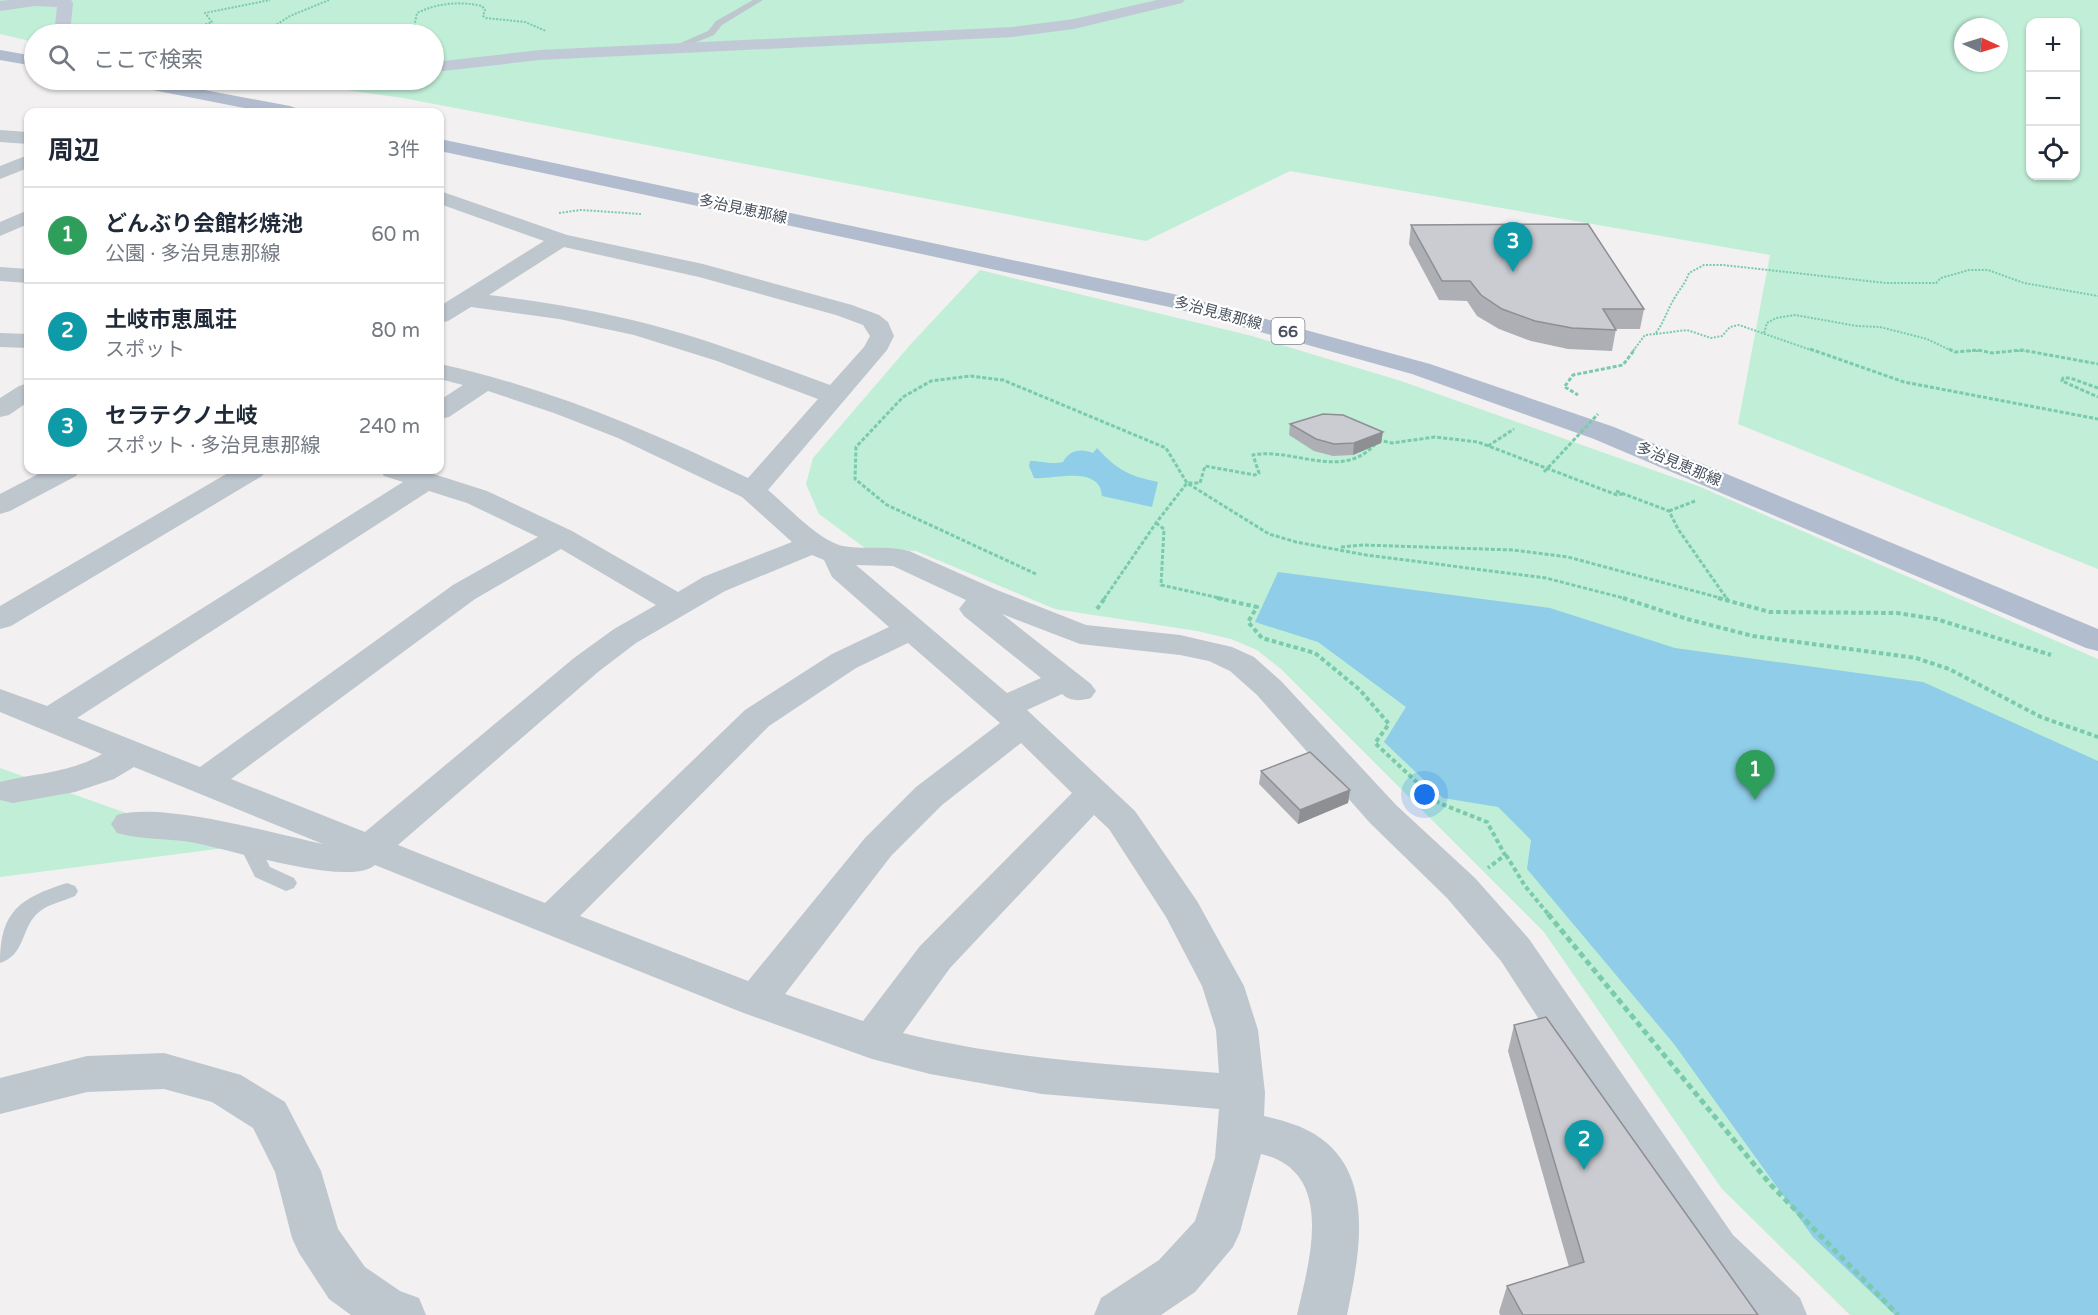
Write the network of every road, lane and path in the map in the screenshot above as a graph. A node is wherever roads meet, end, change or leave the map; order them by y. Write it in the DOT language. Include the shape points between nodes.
graph roads {
  1 [pos="270,0"];
  2 [pos="329,0"];
  3 [pos="759,0"];
  4 [pos="1177,0"];
  5 [pos="0,6"];
  6 [pos="63,24"];
  7 [pos="206,24"];
  8 [pos="278,24"];
  9 [pos="415,24"];
  10 [pos="555,32"];
  11 [pos="672,49"];
  12 [pos="0,55"];
  13 [pos="24,60"];
  14 [pos="444,66"];
  15 [pos="178,90"];
  16 [pos="270,108"];
  17 [pos="0,136"];
  18 [pos="24,138"];
  19 [pos="444,146"];
  20 [pos="24,163"];
  21 [pos="0,173"];
  22 [pos="444,198"];
  23 [pos="471,207"];
  24 [pos="651,214"];
  25 [pos="24,218"];
  26 [pos="450,218"];
  27 [pos="525,227"];
  28 [pos="0,230"];
  29 [pos="561,240"];
  30 [pos="0,274"];
  31 [pos="24,276"];
  32 [pos="2098,296"];
  33 [pos="465,299"];
  34 [pos="444,313"];
  35 [pos="1764,333"];
  36 [pos="1655,334"];
  37 [pos="0,340"];
  38 [pos="24,341"];
  39 [pos="2098,364"];
  40 [pos="444,373"];
  41 [pos="485,382"];
  42 [pos="1565,386"];
  43 [pos="2098,388"];
  44 [pos="24,394"];
  45 [pos="835,396"];
  46 [pos="2098,397"];
  47 [pos="444,408"];
  48 [pos="0,409"];
  49 [pos="24,411"];
  50 [pos="1598,414"];
  51 [pos="2098,419"];
  52 [pos="1518,426"];
  53 [pos="1488,446"];
  54 [pos="1544,472"];
  55 [pos="58,474"];
  56 [pos="245,474"];
  57 [pos="407,474"];
  58 [pos="426,480"];
  59 [pos="1187,483"];
  60 [pos="753,491"];
  61 [pos="1616,491"];
  62 [pos="1623,494"];
  63 [pos="0,505"];
  64 [pos="1156,523"];
  65 [pos="561,537"];
  66 [pos="1336,548"];
  67 [pos="825,549"];
  68 [pos="1036,574"];
  69 [pos="986,597"];
  70 [pos="1730,602"];
  71 [pos="677,604"];
  72 [pos="0,619"];
  73 [pos="912,628"];
  74 [pos="1080,634"];
  75 [pos="2098,641"];
  76 [pos="2055,656"];
  77 [pos="0,700"];
  78 [pos="1012,716"];
  79 [pos="50,720"];
  80 [pos="2098,737"];
  81 [pos="130,753"];
  82 [pos="203,782"];
  83 [pos="13,792"];
  84 [pos="1094,793"];
  85 [pos="130,824"];
  86 [pos="248,843"];
  87 [pos="371,848"];
  88 [pos="1505,855"];
  89 [pos="286,883"];
  90 [pos="1461,888"];
  91 [pos="67,891"];
  92 [pos="551,921"];
  93 [pos="0,955"];
  94 [pos="756,1001"];
  95 [pos="872,1042"];
  96 [pos="0,1096"];
  97 [pos="1242,1111"];
  98 [pos="1135,1311"];
  99 [pos="401,1315"];
  100 [pos="1322,1315"];
  101 [pos="1782,1315"];
  102 [pos="1898,1315"];
  1 -- 7 [label="path" via="205,13 212,22"];
  2 -- 8 [label="path"];
  3 -- 11 [label="lane" via="719,23 711,33"];
  4 -- 11 [label="street" via="1074,24 1013,32"];
  5 -- 6 [label="street" via="35,1 65,3"];
  9 -- 10 [label="path" via="417,13 433,5 456,2 483,6 486,18 525,22"];
  11 -- 14 [label="street" via="528,56"];
  12 -- 13 [label="main road"];
  15 -- 16 [label="main road"];
  17 -- 18 [label="street"];
  19 -- 75 [label="main road, 多治見恵那線 / 66" via="1178,302 1421,369 1604,433"];
  20 -- 21 [label="street"];
  22 -- 23 [label="street"];
  23 -- 26 [label="street"];
  23 -- 27 [label="street"];
  24 -- 27 [label="path" via="568,211"];
  25 -- 28 [label="street"];
  27 -- 29 [label="street"];
  29 -- 33 [label="street"];
  29 -- 45 [label="street" via="703,271 871,320 879,327 880,343"];
  30 -- 31 [label="street"];
  32 -- 36 [label="path" via="2024,283 1988,270 1970,270 1936,283 1886,283 1704,265 1689,273"];
  33 -- 34 [label="street"];
  33 -- 45 [label="street" via="636,328"];
  35 -- 36 [label="path" via="1735,325 1714,339 1687,330"];
  35 -- 39 [label="path" via="1767,323 1795,315 1880,327 1927,339 1955,352 2022,350"];
  35 -- 51 [label="path" via="1904,382"];
  36 -- 42 [label="path" via="1645,335 1623,365 1573,375"];
  37 -- 38 [label="street"];
  40 -- 41 [label="street"];
  41 -- 47 [label="street"];
  41 -- 60 [label="street" via="628,432"];
  43 -- 46 [label="path" via="2070,378 2062,381"];
  44 -- 48 [label="street"];
  45 -- 60 [label="street"];
  48 -- 49 [label="street"];
  50 -- 54 [label="path, bridge"];
  52 -- 53 [label="path"];
  53 -- 59 [label="path" via="1460,438 1413,438 1392,443 1378,438 1371,451 1360,457 1310,461 1281,454 1258,454 1253,455 1259,473 1255,475 1205,466 1200,483"];
  53 -- 62 [label="path"];
  55 -- 63 [label="street"];
  56 -- 72 [label="street"];
  57 -- 58 [label="street"];
  58 -- 65 [label="street" via="477,498"];
  58 -- 79 [label="street"];
  59 -- 64 [label="path"];
  59 -- 66 [label="path" via="1269,534"];
  59 -- 68 [label="path" via="1166,448 1003,380 970,376 931,381 903,397 856,447 855,479 887,505"];
  60 -- 67 [label="street"];
  61 -- 62 [label="path"];
  62 -- 70 [label="path" via="1669,511"];
  64 -- 74 [label="path"];
  64 -- 88 [label="path" via="1164,529 1161,585 1257,607 1248,622 1262,638 1316,653 1360,690 1389,724 1375,743 1439,803 1488,822"];
  65 -- 71 [label="street"];
  65 -- 82 [label="street" via="464,592"];
  66 -- 70 [label="path" via="1363,545 1513,550 1568,557"];
  66 -- 80 [label="path" via="1546,578 1753,636 1916,658 1949,669 2041,717"];
  67 -- 69 [label="street" via="898,557"];
  67 -- 71 [label="street" via="714,584"];
  67 -- 73 [label="street" via="843,570"];
  69 -- 74 [label="street"];
  69 -- 78 [label="street" via="975,609 1072,686"];
  70 -- 76 [label="path" via="1770,612 1897,613 1936,619"];
  71 -- 87 [label="street" via="586,665"];
  73 -- 78 [label="street"];
  73 -- 92 [label="street" via="844,661 757,718"];
  74 -- 90 [label="street" via="1180,645 1220,654 1242,664 1269,688 1383,814"];
  77 -- 79 [label="street"];
  78 -- 84 [label="street"];
  78 -- 94 [label="street" via="879,848"];
  79 -- 81 [label="street"];
  81 -- 82 [label="street"];
  81 -- 83 [label="street" via="75,780"];
  82 -- 87 [label="street"];
  84 -- 95 [label="street" via="935,957"];
  84 -- 97 [label="street" via="1122,820 1183,911 1223,986 1238,1030"];
  85 -- 86 [label="street" via="190,829"];
  86 -- 87 [label="street" via="330,859 356,860"];
  86 -- 89 [label="lane" via="262,872"];
  87 -- 92 [label="street"];
  88 -- 90 [label="path"];
  88 -- 102 [label="path" via="1525,886 1772,1185"];
  90 -- 101 [label="street" via="1515,950 1716,1250"];
  91 -- 93 [label="lane" via="32,905 16,923 15,936"];
  92 -- 94 [label="street"];
  94 -- 95 [label="street"];
  95 -- 97 [label="street" via="930,1057"];
  96 -- 99 [label="street" via="98,1073 164,1071 225,1088 269,1115 298,1171 316,1238 347,1283 389,1313"];
  97 -- 98 [label="street" via="1238,1158 1216,1232 1177,1276"];
  97 -- 100 [label="street" via="1320,1165 1336,1200 1335,1248"];
}
